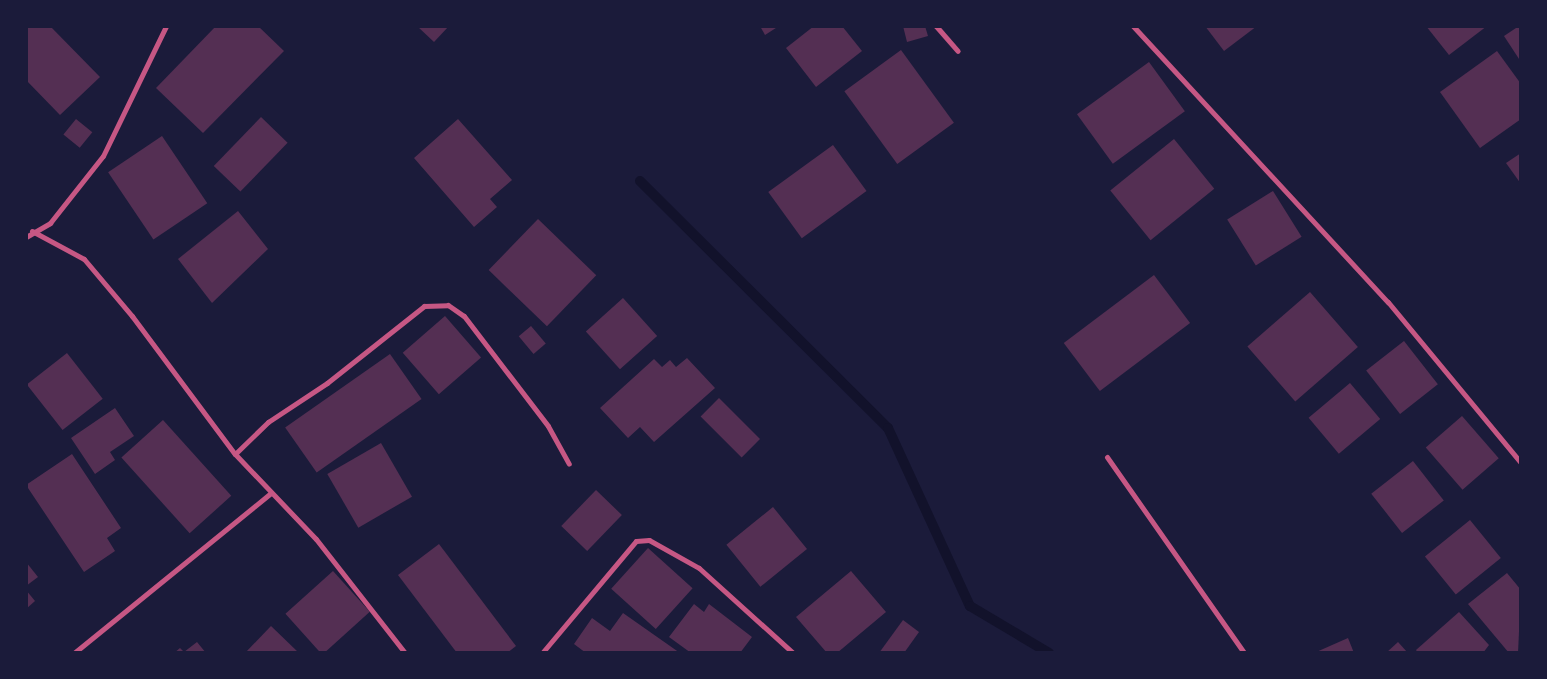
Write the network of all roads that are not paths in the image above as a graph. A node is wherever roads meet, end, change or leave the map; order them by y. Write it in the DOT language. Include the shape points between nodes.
graph roads {
  1 [pos="166,26"];
  2 [pos="936,26"];
  3 [pos="1133,26"];
  4 [pos="958,51"];
  5 [pos="32,231"];
  6 [pos="26,237"];
  7 [pos="235,454"];
  8 [pos="1107,457"];
  9 [pos="1521,463"];
  10 [pos="570,464"];
  11 [pos="271,493"];
  12 [pos="74,653"];
  13 [pos="405,653"];
  14 [pos="542,653"];
  15 [pos="793,653"];
  16 [pos="1244,653"];
  1 -- 5 [label="street" via="103,156 50,223"];
  2 -- 4 [label="street"];
  3 -- 9 [label="street" via="1388,302"];
  5 -- 6 [label="street"];
  5 -- 7 [label="street" via="84,259 132,316"];
  7 -- 10 [label="street" via="268,422 327,383 424,306 448,306 464,316 548,426"];
  7 -- 11 [label="street"];
  8 -- 16 [label="street"];
  11 -- 12 [label="street"];
  11 -- 13 [label="street" via="316,539"];
  14 -- 15 [label="street" via="636,541 649,540 699,568"];
}
